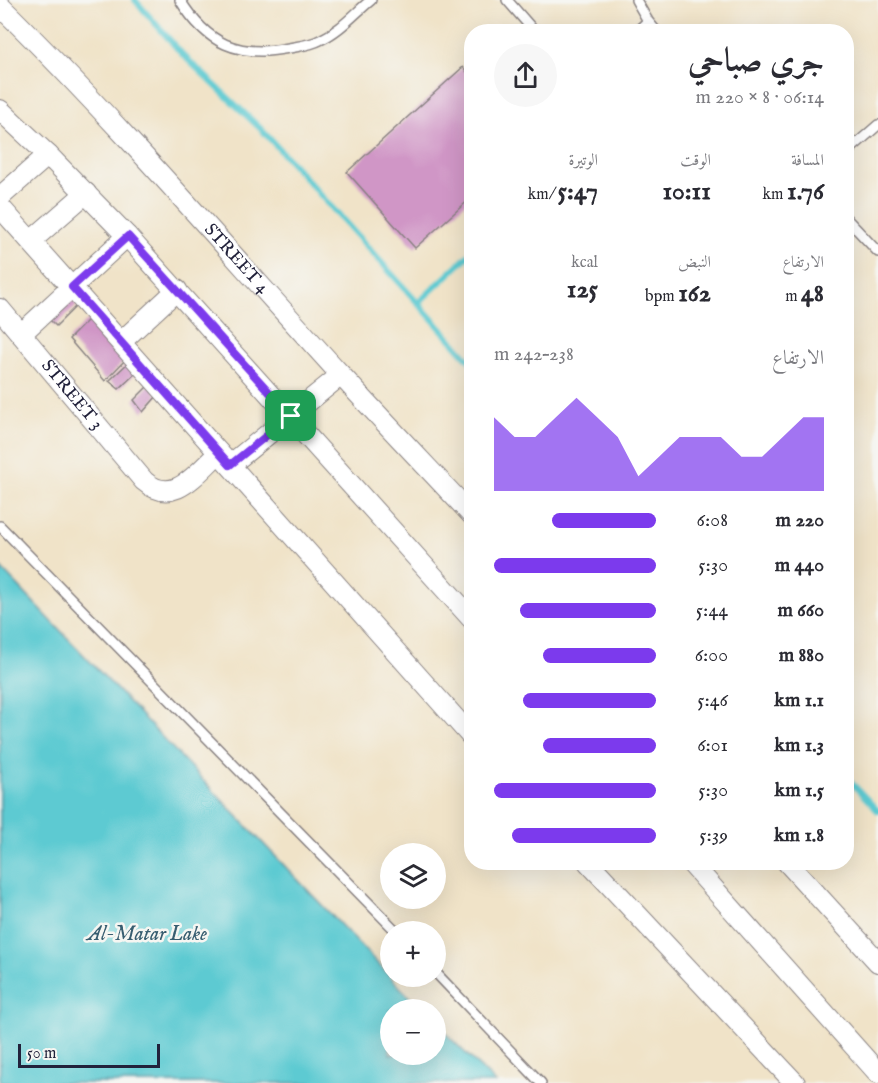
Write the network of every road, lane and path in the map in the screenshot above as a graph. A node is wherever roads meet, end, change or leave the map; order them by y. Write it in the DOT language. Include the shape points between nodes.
graph roads {
  1 [pos="180,0"];
  2 [pos="370,0"];
  3 [pos="507,0"];
  4 [pos="636,0"];
  5 [pos="0,6"];
  6 [pos="648,21"];
  7 [pos="528,24"];
  8 [pos="645,24"];
  9 [pos="650,24"];
  10 [pos="0,110"];
  11 [pos="878,125"];
  12 [pos="854,146"];
  13 [pos="48,155"];
  14 [pos="86,194"];
  15 [pos="0,197"];
  16 [pos="0,207"];
  17 [pos="854,226"];
  18 [pos="128,236"];
  19 [pos="31,241"];
  20 [pos="878,252"];
  21 [pos="72,287"];
  22 [pos="177,290"];
  23 [pos="0,309"];
  24 [pos="21,334"];
  25 [pos="121,342"];
  26 [pos="341,375"];
  27 [pos="291,416"];
  28 [pos="225,459"];
  29 [pos="464,507"];
  30 [pos="0,526"];
  31 [pos="464,610"];
  32 [pos="464,727"];
  33 [pos="595,870"];
  34 [pos="697,870"];
  35 [pos="794,870"];
  36 [pos="386,921"];
  37 [pos="878,962"];
  38 [pos="446,984"];
  39 [pos="878,1073"];
  40 [pos="541,1083"];
  41 [pos="795,1083"];
  1 -- 2 [label="lane" via="210,36 232,47 257,52 319,42"];
  3 -- 7 [label="lane"];
  4 -- 6 [label="lane"];
  5 -- 26 [label="street, STREET 4" via="127,138"];
  6 -- 8 [label="lane"];
  6 -- 9 [label="lane"];
  10 -- 13 [label="street"];
  11 -- 12 [label="lane"];
  13 -- 14 [label="street"];
  13 -- 15 [label="street"];
  14 -- 18 [label="street"];
  14 -- 19 [label="street"];
  16 -- 19 [label="street"];
  17 -- 20 [label="lane"];
  18 -- 21 [label="street"];
  18 -- 22 [label="street"];
  19 -- 21 [label="street"];
  21 -- 24 [label="street"];
  21 -- 25 [label="street"];
  22 -- 25 [label="street"];
  22 -- 27 [label="street"];
  23 -- 24 [label="street, STREET 3"];
  24 -- 28 [label="street, STREET 3" via="152,488 178,489"];
  25 -- 28 [label="street"];
  26 -- 27 [label="street"];
  26 -- 29 [label="street, STREET 4"];
  27 -- 28 [label="street"];
  27 -- 31 [label="street"];
  28 -- 32 [label="street"];
  30 -- 36 [label="lane"];
  33 -- 41 [label="street"];
  34 -- 39 [label="street"];
  35 -- 37 [label="street"];
  38 -- 40 [label="lane"];
}
